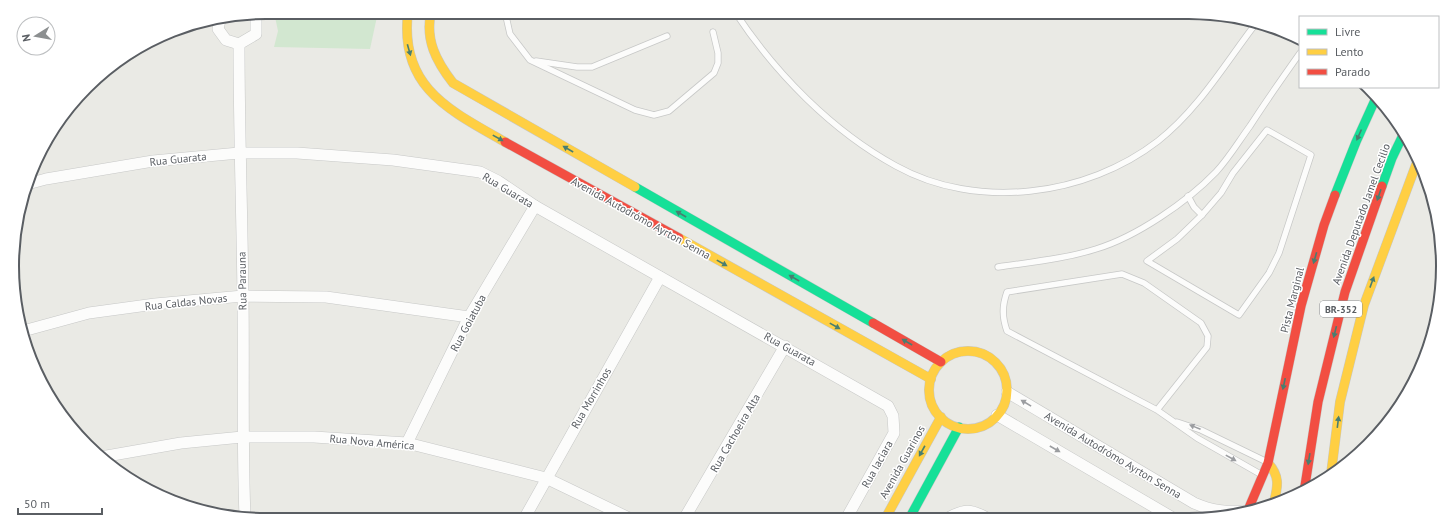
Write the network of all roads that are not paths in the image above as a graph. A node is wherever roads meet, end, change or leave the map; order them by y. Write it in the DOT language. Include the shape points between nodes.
graph roads {
  1 [pos="406,19"];
  2 [pos="428,19"];
  3 [pos="507,19"];
  4 [pos="740,19"];
  5 [pos="256,20"];
  6 [pos="219,24"];
  7 [pos="1253,27"];
  8 [pos="713,32"];
  9 [pos="667,36"];
  10 [pos="239,44"];
  11 [pos="1299,54"];
  12 [pos="530,60"];
  13 [pos="1373,101"];
  14 [pos="1401,140"];
  15 [pos="239,153"];
  16 [pos="1415,167"];
  17 [pos="34,182"];
  18 [pos="1188,196"];
  19 [pos="535,206"];
  20 [pos="1202,215"];
  21 [pos="998,267"];
  22 [pos="660,277"];
  23 [pos="243,296"];
  24 [pos="469,317"];
  25 [pos="27,330"];
  26 [pos="785,346"];
  27 [pos="941,362"];
  28 [pos="931,379"];
  29 [pos="1007,392"];
  30 [pos="888,406"];
  31 [pos="1157,410"];
  32 [pos="997,415"];
  33 [pos="941,417"];
  34 [pos="1174,422"];
  35 [pos="959,428"];
  36 [pos="242,437"];
  37 [pos="1220,438"];
  38 [pos="407,443"];
  39 [pos="1216,450"];
  40 [pos="108,456"];
  41 [pos="1268,462"];
  42 [pos="1332,467"];
  43 [pos="1263,475"];
  44 [pos="546,478"];
  45 [pos="1305,484"];
  46 [pos="1275,497"];
  47 [pos="1248,506"];
  48 [pos="1218,511"];
  49 [pos="245,512"];
  50 [pos="527,513"];
  51 [pos="618,513"];
  52 [pos="688,513"];
  53 [pos="849,513"];
  54 [pos="887,513"];
  55 [pos="912,513"];
  56 [pos="958,513"];
  57 [pos="979,513"];
  58 [pos="1164,513"];
  1 -- 28 [label="main road, Avenida Autodrómo Ayrton Senna, one-way" via="408,49 419,77 436,99 457,115"];
  27 -- 2 [label="main road, Avenida Autodrómo Ayrton Senna, one-way" via="453,83 440,68 430,48"];
  3 -- 12 [label="lane" via="510,34"];
  4 -- 7 [label="lane" via="758,45 796,87 834,122 896,167 932,181 969,189 1007,192 1046,189 1080,181 1105,172 1141,153 1188,114"];
  5 -- 10 [label="street" via="256,34"];
  6 -- 10 [label="street" via="218,29 226,40"];
  8 -- 12 [label="lane" via="718,53 714,73 669,111 654,115 635,110"];
  9 -- 12 [label="lane" via="592,67"];
  10 -- 15 [label="street, Rua Parauna"];
  11 -- 18 [label="lane" via="1235,148 1216,172"];
  13 -- 41 [label="main road, Pista Marginal, one-way" via="1324,225 1301,306"];
  14 -- 45 [label="main road, Avenida Deputado Jamel Cecilio / BR-352, one-way" via="1345,292 1318,402"];
  15 -- 17 [label="street, Rua Guarata" via="153,161"];
  15 -- 19 [label="street, Rua Guarata" via="297,153 393,160 480,172"];
  15 -- 23 [label="street, Rua Parauna"];
  42 -- 16 [label="main road, BR-352, one-way" via="1340,402 1364,305"];
  18 -- 20 [label="lane" via="1194,208"];
  18 -- 21 [label="lane" via="1124,239 1097,249 1053,259"];
  19 -- 22 [label="street, Rua Guarata"];
  19 -- 24 [label="street, Rua Goiatuba"];
  20 -- 20 [label="lane" via="1267,130 1311,155 1279,252 1239,315 1147,261 1177,239"];
  22 -- 26 [label="street, Rua Guarata"];
  22 -- 44 [label="street, Rua Morrinhos"];
  23 -- 24 [label="street, Rua Caldas Novas" via="326,297"];
  23 -- 25 [label="street, Rua Caldas Novas" via="89,313"];
  23 -- 36 [label="street, Rua Parauna"];
  24 -- 38 [label="street, Rua Goiatuba"];
  26 -- 30 [label="street, Rua Guarata"];
  26 -- 52 [label="street, Rua Cachoeira Alta"];
  27 -- 28 [label="main road"];
  27 -- 29 [label="main road" via="952,354 965,351 978,352 990,357 1000,367 1006,379"];
  28 -- 33 [label="main road" via="931,400"];
  29 -- 32 [label="main road" via="1004,404"];
  48 -- 29 [label="street, Avenida Autodrómo Ayrton Senna, one-way" via="1194,503"];
  30 -- 53 [label="street, Rua Iaciara" via="893,416 894,433"];
  31 -- 31 [label="lane" via="1007,331 1003,319 1003,302 1007,292 1122,274 1144,282 1201,324 1208,336 1207,347"];
  31 -- 34 [label="lane"];
  32 -- 35 [label="main road" via="980,427"];
  32 -- 58 [label="street, one-way"];
  33 -- 35 [label="main road"];
  33 -- 54 [label="main road, Avenida Guarinos, one-way"];
  37 -- 34 [label="lane, one-way"];
  34 -- 39 [label="lane"];
  35 -- 55 [label="main road"];
  36 -- 38 [label="street, Rua Nova América" via="314,436"];
  36 -- 40 [label="street, Rua Nova América" via="181,443"];
  36 -- 49 [label="street, Rua Parauna"];
  37 -- 39 [label="lane"];
  37 -- 41 [label="lane"];
  38 -- 44 [label="street, Rua Nova América"];
  39 -- 43 [label="lane, one-way"];
  41 -- 43 [label="main road, Pista Marginal"];
  41 -- 46 [label="main road" via="1276,471 1278,482"];
  43 -- 47 [label="main road, Pista Marginal"];
  44 -- 50 [label="street, Rua Morrinhos"];
  44 -- 51 [label="street, Rua Nova América"];
  56 -- 57 [label="street"];
}
